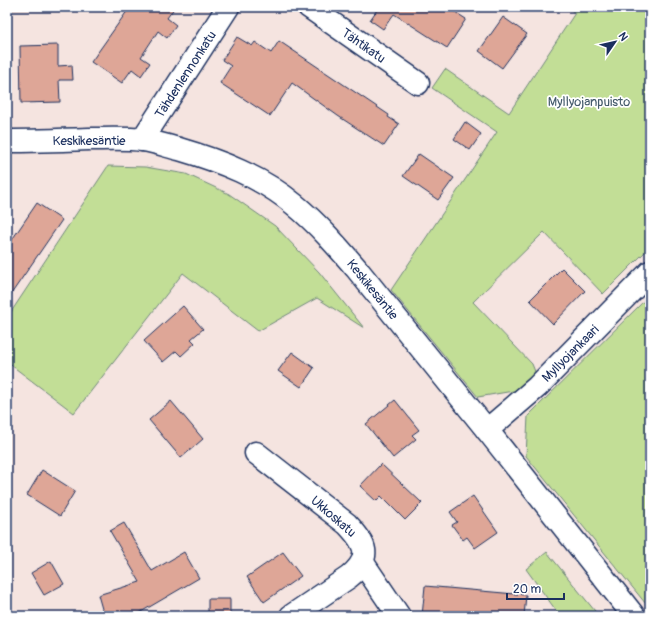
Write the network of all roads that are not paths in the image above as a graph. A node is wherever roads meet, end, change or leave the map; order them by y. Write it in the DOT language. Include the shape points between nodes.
graph roads {
  1 [pos="228,7"];
  2 [pos="309,7"];
  3 [pos="418,83"];
  4 [pos="142,140"];
  5 [pos="7,141"];
  6 [pos="650,272"];
  7 [pos="487,430"];
  8 [pos="256,453"];
  9 [pos="362,563"];
  10 [pos="291,616"];
  11 [pos="399,616"];
  12 [pos="634,616"];
  1 -- 4 [label="street, Tähdenlennonkatu"];
  2 -- 3 [label="street, Tähtikatu"];
  4 -- 5 [label="street, Keskikesäntie"];
  4 -- 7 [label="street, Keskikesäntie" via="223,163 248,175 294,204 356,268"];
  6 -- 7 [label="street, Myllyojankaari" via="537,388"];
  7 -- 12 [label="street, Keskikesäntie"];
  8 -- 9 [label="street, Ukkoskatu" via="355,533 364,553"];
  9 -- 10 [label="street" via="349,577"];
  9 -- 11 [label="street"];
}
